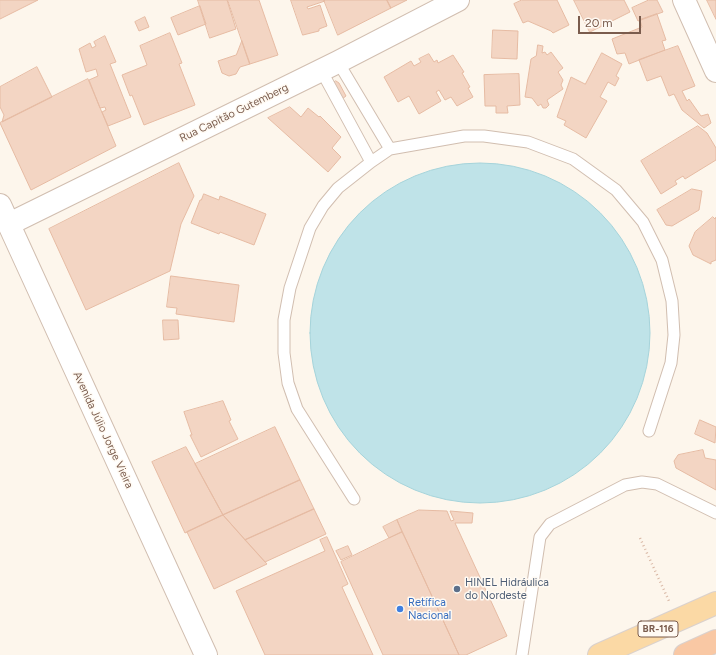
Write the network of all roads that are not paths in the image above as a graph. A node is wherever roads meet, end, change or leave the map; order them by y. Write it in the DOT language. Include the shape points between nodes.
graph roads {
  1 [pos="458,0"];
  2 [pos="684,0"];
  3 [pos="330,66"];
  4 [pos="716,71"];
  5 [pos="390,149"];
  6 [pos="371,162"];
  7 [pos="0,205"];
  8 [pos="9,224"];
  9 [pos="649,431"];
  10 [pos="354,499"];
  11 [pos="716,513"];
  12 [pos="716,603"];
  13 [pos="716,641"];
  14 [pos="206,655"];
  15 [pos="522,655"];
  16 [pos="599,655"];
  17 [pos="684,655"];
  1 -- 3 [label="street, Rua Capitão Gutemberg"];
  2 -- 4 [label="street"];
  3 -- 5 [label="lane"];
  3 -- 6 [label="lane"];
  3 -- 8 [label="street, Rua Capitão Gutemberg"];
  5 -- 6 [label="lane"];
  5 -- 9 [label="lane" via="464,136 528,142 572,158 616,190 643,222 662,260 672,301 674,335 671,363"];
  6 -- 10 [label="lane" via="338,188 310,228 290,288 284,320 284,352 288,383 297,409"];
  7 -- 8 [label="street, Avenida Júlio Jorge Vieira"];
  8 -- 14 [label="street, Avenida Júlio Jorge Vieira"];
  11 -- 15 [label="lane" via="658,484 642,482 625,485 550,524 540,537"];
  12 -- 16 [label="main road, BR-116"];
  13 -- 17 [label="highway"];
}
